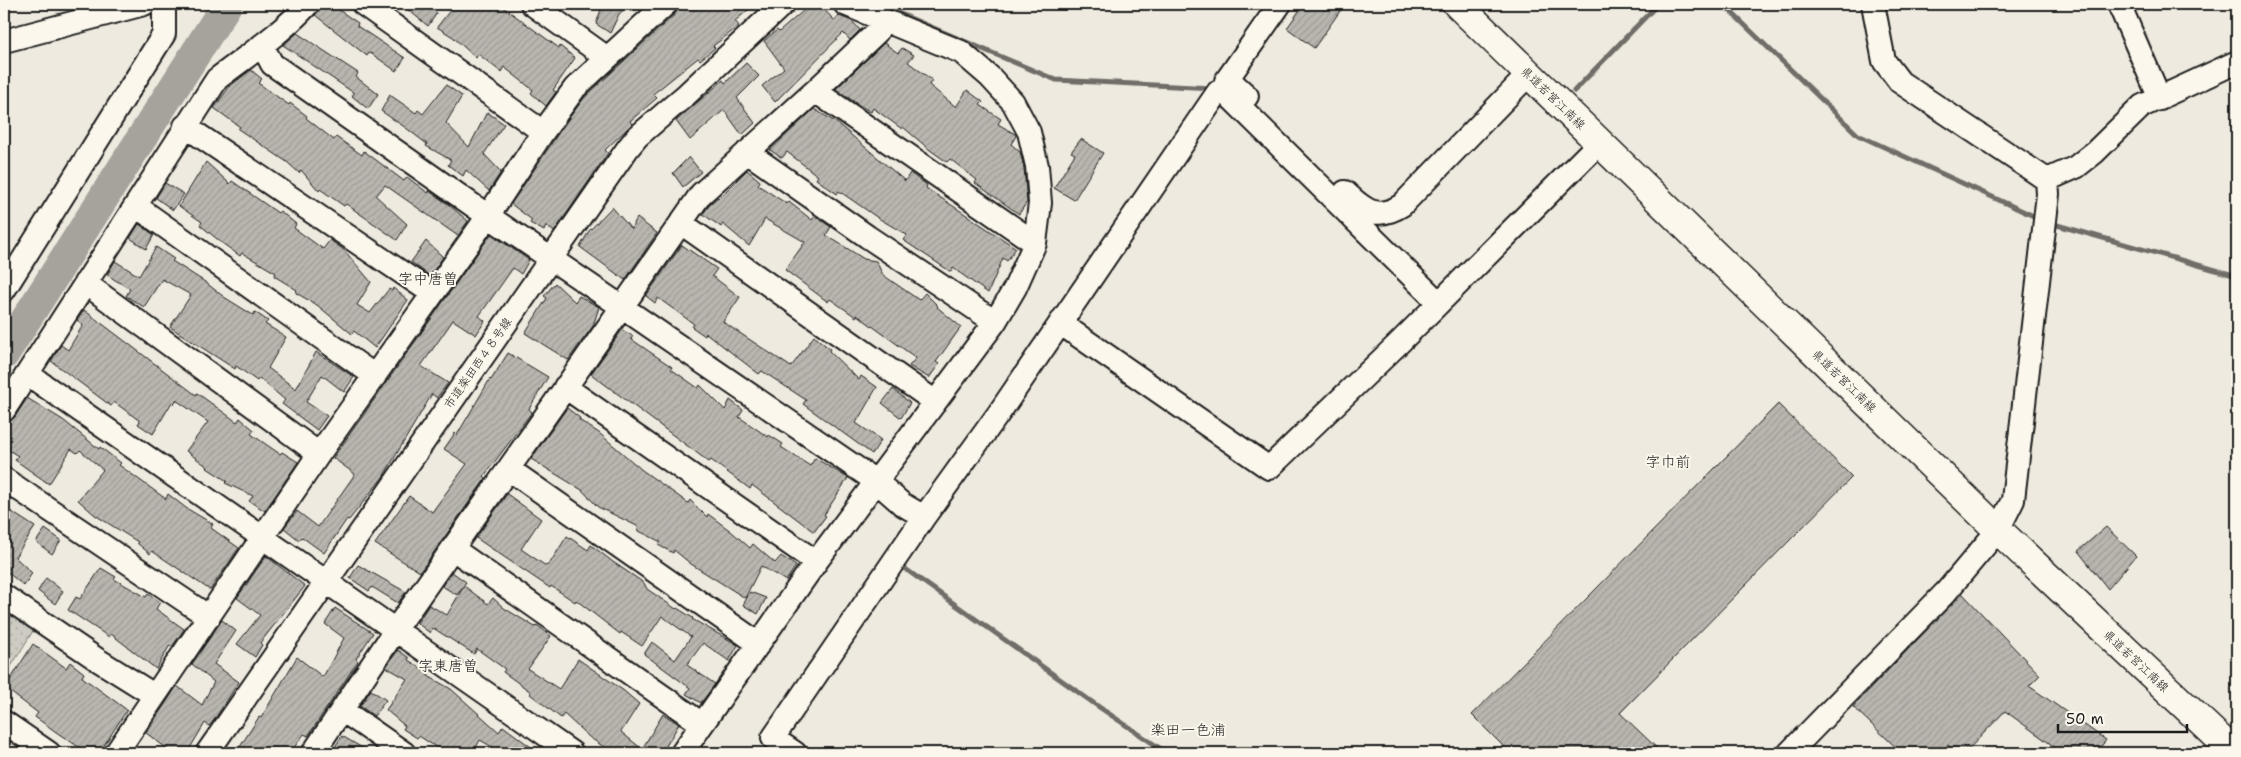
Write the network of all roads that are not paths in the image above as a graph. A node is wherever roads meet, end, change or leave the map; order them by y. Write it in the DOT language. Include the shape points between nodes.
graph roads {
  1 [pos="144,4"];
  2 [pos="164,4"];
  3 [pos="308,4"];
  4 [pos="363,4"];
  5 [pos="532,4"];
  6 [pos="666,4"];
  7 [pos="783,4"];
  8 [pos="845,4"];
  9 [pos="1280,4"];
  10 [pos="1457,4"];
  11 [pos="1873,4"];
  12 [pos="2119,4"];
  13 [pos="882,20"];
  14 [pos="4,41"];
  15 [pos="262,45"];
  16 [pos="607,58"];
  17 [pos="2237,62"];
  18 [pos="1529,74"];
  19 [pos="815,91"];
  20 [pos="2160,99"];
  21 [pos="185,126"];
  22 [pos="543,132"];
  23 [pos="1599,143"];
  24 [pos="748,152"];
  25 [pos="2047,180"];
  26 [pos="136,206"];
  27 [pos="488,216"];
  28 [pos="681,223"];
  29 [pos="1035,243"];
  30 [pos="551,259"];
  31 [pos="85,284"];
  32 [pos="4,290"];
  33 [pos="432,293"];
  34 [pos="1439,304"];
  35 [pos="622,307"];
  36 [pos="995,322"];
  37 [pos="1060,323"];
  38 [pos="28,375"];
  39 [pos="375,376"];
  40 [pos="565,387"];
  41 [pos="934,401"];
  42 [pos="4,410"];
  43 [pos="319,454"];
  44 [pos="510,470"];
  45 [pos="4,479"];
  46 [pos="877,482"];
  47 [pos="924,518"];
  48 [pos="1998,530"];
  49 [pos="263,537"];
  50 [pos="453,548"];
  51 [pos="816,562"];
  52 [pos="326,582"];
  53 [pos="4,596"];
  54 [pos="209,617"];
  55 [pos="396,629"];
  56 [pos="760,644"];
  57 [pos="154,695"];
  58 [pos="342,710"];
  59 [pos="4,722"];
  60 [pos="702,724"];
  61 [pos="49,753"];
  62 [pos="116,753"];
  63 [pos="207,753"];
  64 [pos="313,753"];
  65 [pos="404,753"];
  66 [pos="572,753"];
  67 [pos="682,753"];
  68 [pos="795,753"];
  69 [pos="1789,753"];
  70 [pos="2235,753"];
  1 -- 14 [label="street"];
  2 -- 32 [label="street" via="164,34"];
  3 -- 15 [label="street"];
  4 -- 22 [label="street"];
  5 -- 16 [label="street"];
  6 -- 16 [label="street"];
  7 -- 30 [label="street, 市道楽田西４８号線" via="688,94 637,137"];
  8 -- 13 [label="street"];
  9 -- 18 [label="street" via="1226,81 1234,84 1362,209 1369,212 1390,212 1402,205"];
  10 -- 18 [label="main road, 県道若宮江南線"];
  11 -- 25 [label="street" via="1884,61 1900,82"];
  12 -- 20 [label="street"];
  13 -- 19 [label="street" via="877,32"];
  13 -- 29 [label="street" via="961,52 1013,102 1029,132 1037,166 1040,203"];
  15 -- 21 [label="street" via="217,79"];
  15 -- 27 [label="street" via="272,64"];
  16 -- 22 [label="street" via="575,88"];
  17 -- 20 [label="street"];
  18 -- 23 [label="main road, 県道若宮江南線"];
  19 -- 24 [label="street"];
  19 -- 29 [label="street"];
  20 -- 25 [label="street" via="2142,106 2076,167"];
  21 -- 26 [label="street"];
  21 -- 33 [label="street"];
  22 -- 27 [label="street"];
  23 -- 34 [label="street"];
  23 -- 48 [label="main road, 県道若宮江南線"];
  24 -- 28 [label="street" via="700,194"];
  24 -- 36 [label="street"];
  25 -- 48 [label="street" via="2013,500"];
  26 -- 31 [label="street"];
  26 -- 39 [label="street"];
  27 -- 30 [label="street"];
  27 -- 33 [label="street"];
  28 -- 35 [label="street"];
  28 -- 41 [label="street"];
  29 -- 36 [label="street"];
  30 -- 35 [label="street"];
  30 -- 52 [label="street, 市道楽田西４８号線"];
  31 -- 38 [label="street"];
  31 -- 43 [label="street"];
  33 -- 39 [label="street"];
  34 -- 37 [label="street" via="1269,468"];
  34 -- 37 [label="street" via="1227,94 1218,92"];
  35 -- 40 [label="street"];
  35 -- 46 [label="street"];
  36 -- 41 [label="street"];
  37 -- 47 [label="street"];
  38 -- 42 [label="street"];
  38 -- 49 [label="street"];
  39 -- 43 [label="street"];
  40 -- 44 [label="street"];
  40 -- 51 [label="street"];
  41 -- 46 [label="street"];
  43 -- 49 [label="street"];
  44 -- 50 [label="street"];
  44 -- 56 [label="street"];
  45 -- 54 [label="street"];
  46 -- 47 [label="street"];
  46 -- 51 [label="street"];
  47 -- 68 [label="street" via="773,738"];
  48 -- 69 [label="street" via="1946,592"];
  48 -- 70 [label="main road, 県道若宮江南線"];
  49 -- 52 [label="street"];
  49 -- 54 [label="street"];
  50 -- 55 [label="street"];
  50 -- 60 [label="street"];
  51 -- 56 [label="street"];
  52 -- 55 [label="street"];
  52 -- 63 [label="street, 市道楽田西４８号線"];
  53 -- 57 [label="street"];
  54 -- 57 [label="street"];
  55 -- 58 [label="street"];
  55 -- 66 [label="street"];
  56 -- 60 [label="street"];
  57 -- 62 [label="street"];
  58 -- 64 [label="street"];
  58 -- 65 [label="street"];
  59 -- 61 [label="street"];
  60 -- 67 [label="street"];
}
